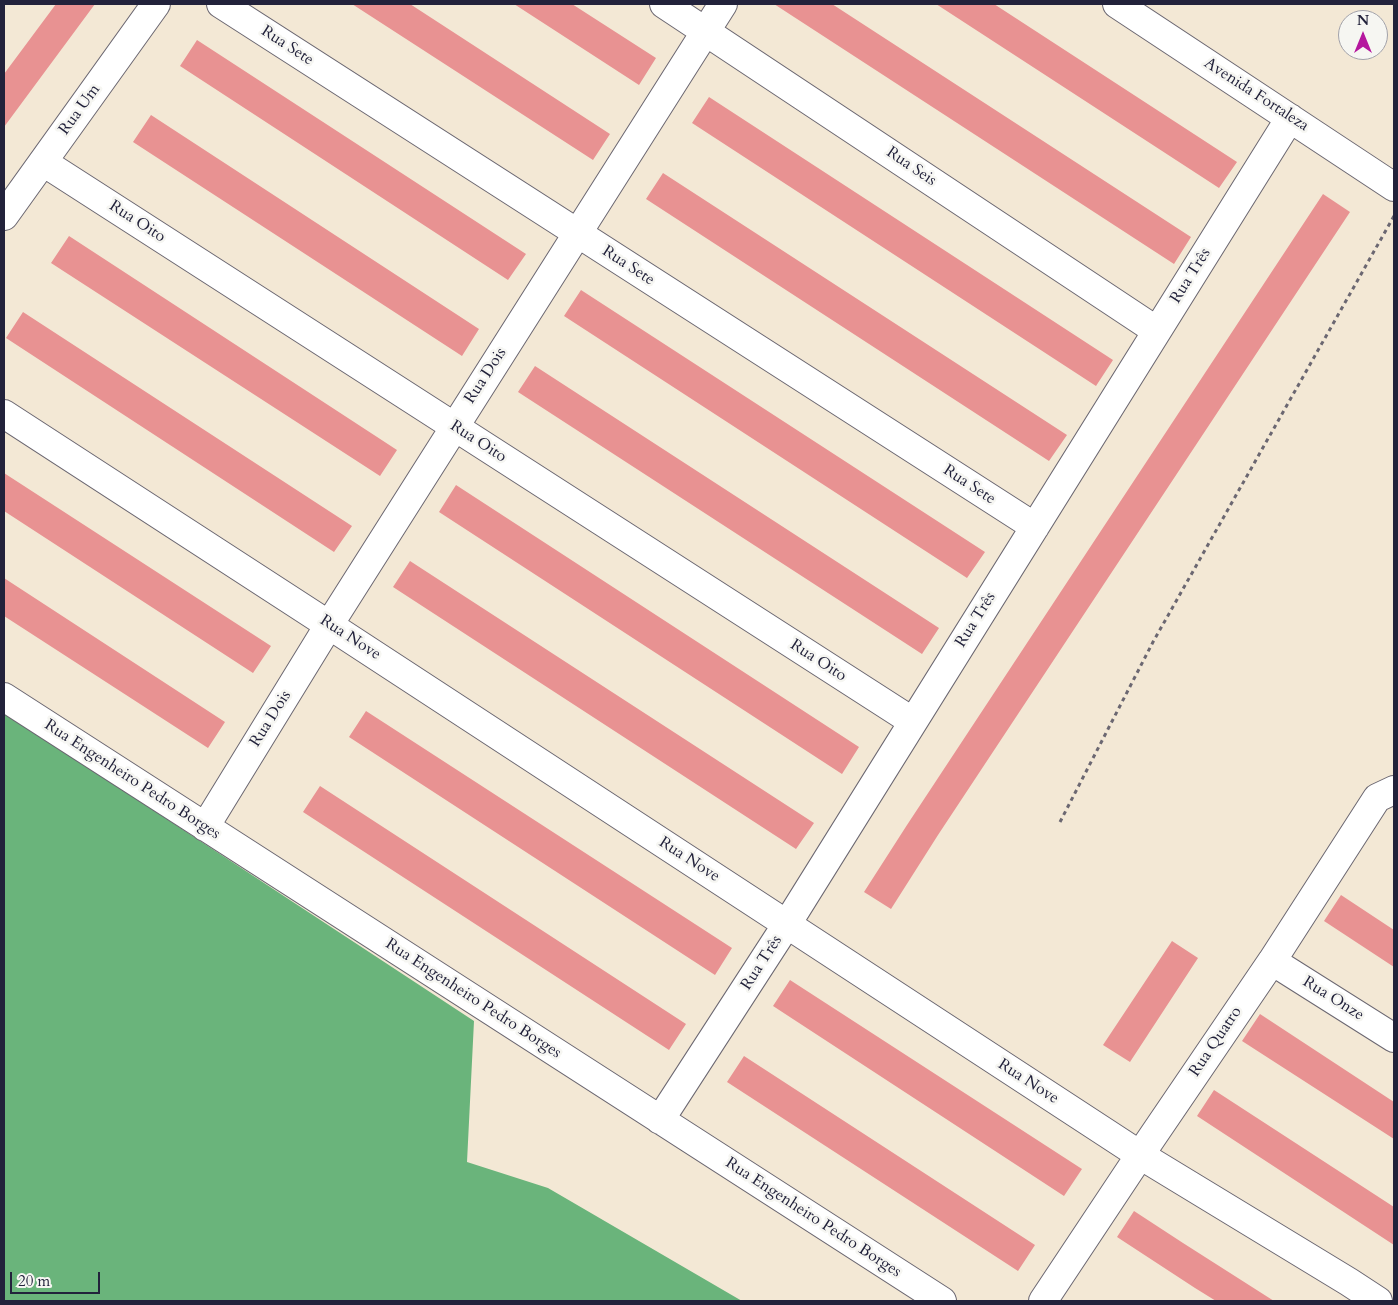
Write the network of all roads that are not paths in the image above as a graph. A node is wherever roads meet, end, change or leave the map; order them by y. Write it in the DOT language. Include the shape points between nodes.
graph roads {
  1 [pos="156,4"];
  2 [pos="221,4"];
  3 [pos="664,4"];
  4 [pos="723,4"];
  5 [pos="1117,4"];
  6 [pos="706,31"];
  7 [pos="1290,118"];
  8 [pos="43,162"];
  9 [pos="1394,186"];
  10 [pos="4,216"];
  11 [pos="578,233"];
  12 [pos="1157,331"];
  13 [pos="4,414"];
  14 [pos="454,427"];
  15 [pos="1035,527"];
  16 [pos="330,624"];
  17 [pos="4,697"];
  18 [pos="912,722"];
  19 [pos="1394,790"];
  20 [pos="205,827"];
  21 [pos="787,924"];
  22 [pos="1272,961"];
  23 [pos="1394,1038"];
  24 [pos="660,1120"];
  25 [pos="1140,1154"];
  26 [pos="942,1301"];
  27 [pos="1043,1301"];
  28 [pos="1378,1301"];
  1 -- 8 [label="street, Rua Um"];
  2 -- 11 [label="street, Rua Sete"];
  3 -- 6 [label="street, Rua Seis"];
  4 -- 6 [label="street, Rua Dois"];
  5 -- 7 [label="street, Avenida Fortaleza"];
  6 -- 11 [label="street, Rua Dois"];
  6 -- 12 [label="street, Rua Seis"];
  7 -- 9 [label="street, Avenida Fortaleza"];
  7 -- 12 [label="street, Rua Três"];
  8 -- 10 [label="street, Rua Um"];
  8 -- 14 [label="street, Rua Oito"];
  11 -- 14 [label="street, Rua Dois"];
  11 -- 15 [label="street, Rua Sete"];
  12 -- 15 [label="street, Rua Três"];
  13 -- 16 [label="street, Rua Nove"];
  14 -- 16 [label="street, Rua Dois"];
  14 -- 18 [label="street, Rua Oito"];
  15 -- 18 [label="street, Rua Três"];
  16 -- 20 [label="street, Rua Dois"];
  16 -- 21 [label="street, Rua Nove"];
  17 -- 20 [label="street, Rua Engenheiro Pedro Borges"];
  18 -- 21 [label="street, Rua Três"];
  19 -- 22 [label="street, Rua Quatro" via="1377,798"];
  20 -- 24 [label="street, Rua Engenheiro Pedro Borges"];
  21 -- 24 [label="street, Rua Três"];
  21 -- 25 [label="street, Rua Nove"];
  22 -- 23 [label="street, Rua Onze"];
  22 -- 25 [label="street, Rua Quatro"];
  24 -- 26 [label="street, Rua Engenheiro Pedro Borges"];
  25 -- 27 [label="street, Rua Quatro"];
  25 -- 28 [label="street, Rua Nove"];
}
